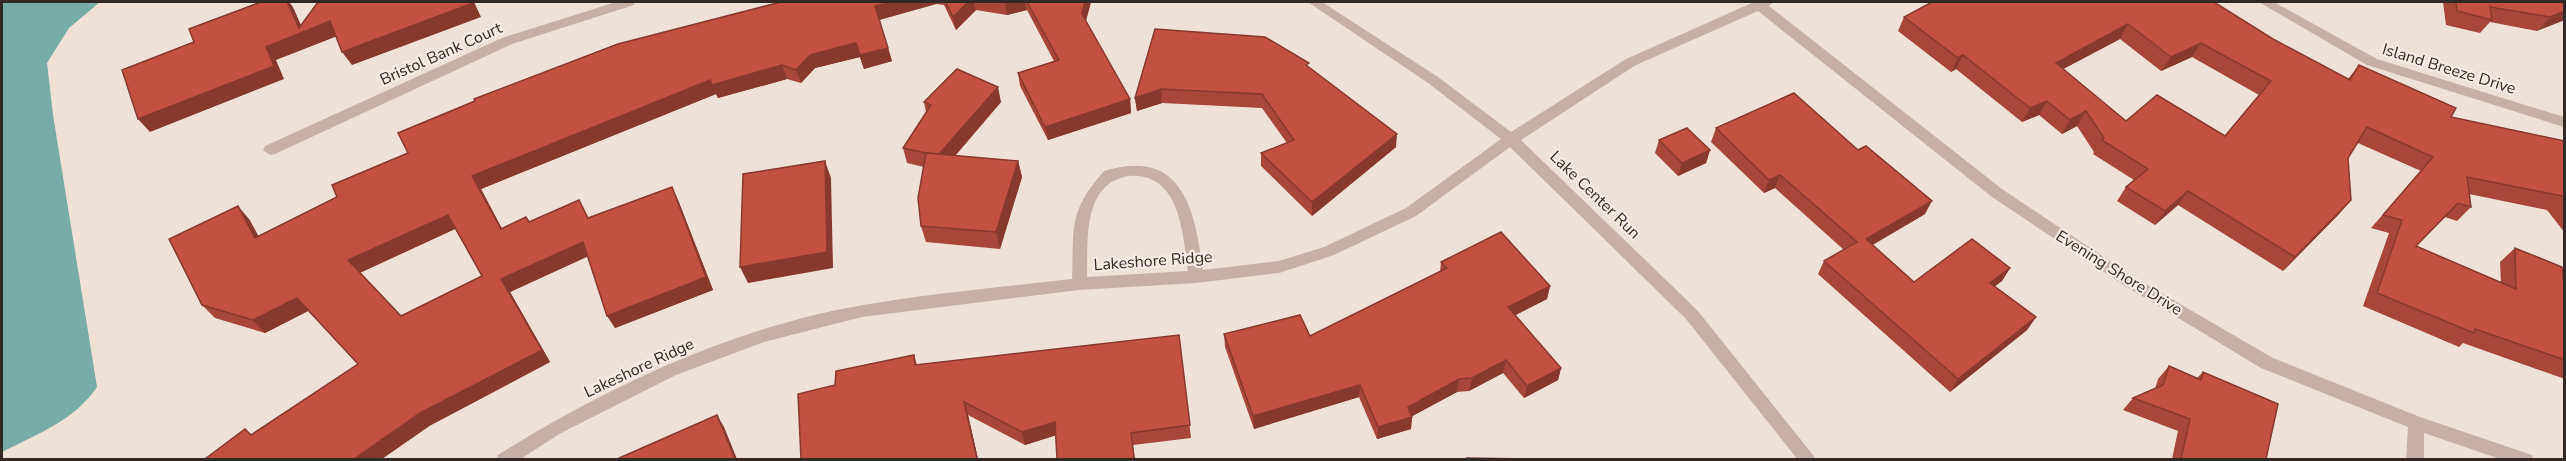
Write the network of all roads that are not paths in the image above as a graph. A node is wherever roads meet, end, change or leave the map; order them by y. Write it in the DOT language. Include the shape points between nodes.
graph roads {
  1 [pos="629,2"];
  2 [pos="1314,2"];
  3 [pos="2265,2"];
  4 [pos="1763,3"];
  5 [pos="2565,122"];
  6 [pos="1511,139"];
  7 [pos="270,150"];
  8 [pos="1196,277"];
  9 [pos="1079,284"];
  10 [pos="2416,423"];
  11 [pos="504,459"];
  12 [pos="1809,459"];
  13 [pos="2415,459"];
  14 [pos="2526,459"];
  1 -- 7 [label="street, Bristol Bank Court" via="507,41"];
  2 -- 6 [label="street, Lake Center Run" via="1433,80"];
  3 -- 5 [label="street, Island Breeze Drive" via="2372,62"];
  4 -- 6 [label="street, Lakeshore Ridge" via="1631,62"];
  4 -- 10 [label="street, Evening Shore Drive" via="1997,193 2127,280 2267,363"];
  6 -- 8 [label="street, Lakeshore Ridge" via="1411,212 1329,251 1279,267"];
  6 -- 12 [label="street, Lake Center Run" via="1692,315"];
  8 -- 9 [label="street, Lakeshore Ridge"];
  8 -- 9 [label="street" via="1185,206 1170,184 1139,170 1109,175 1090,197 1082,216"];
  9 -- 11 [label="street, Lakeshore Ridge" via="862,311 762,336 670,370 555,428"];
  10 -- 13 [label="street"];
  10 -- 14 [label="street, Evening Shore Drive"];
}
